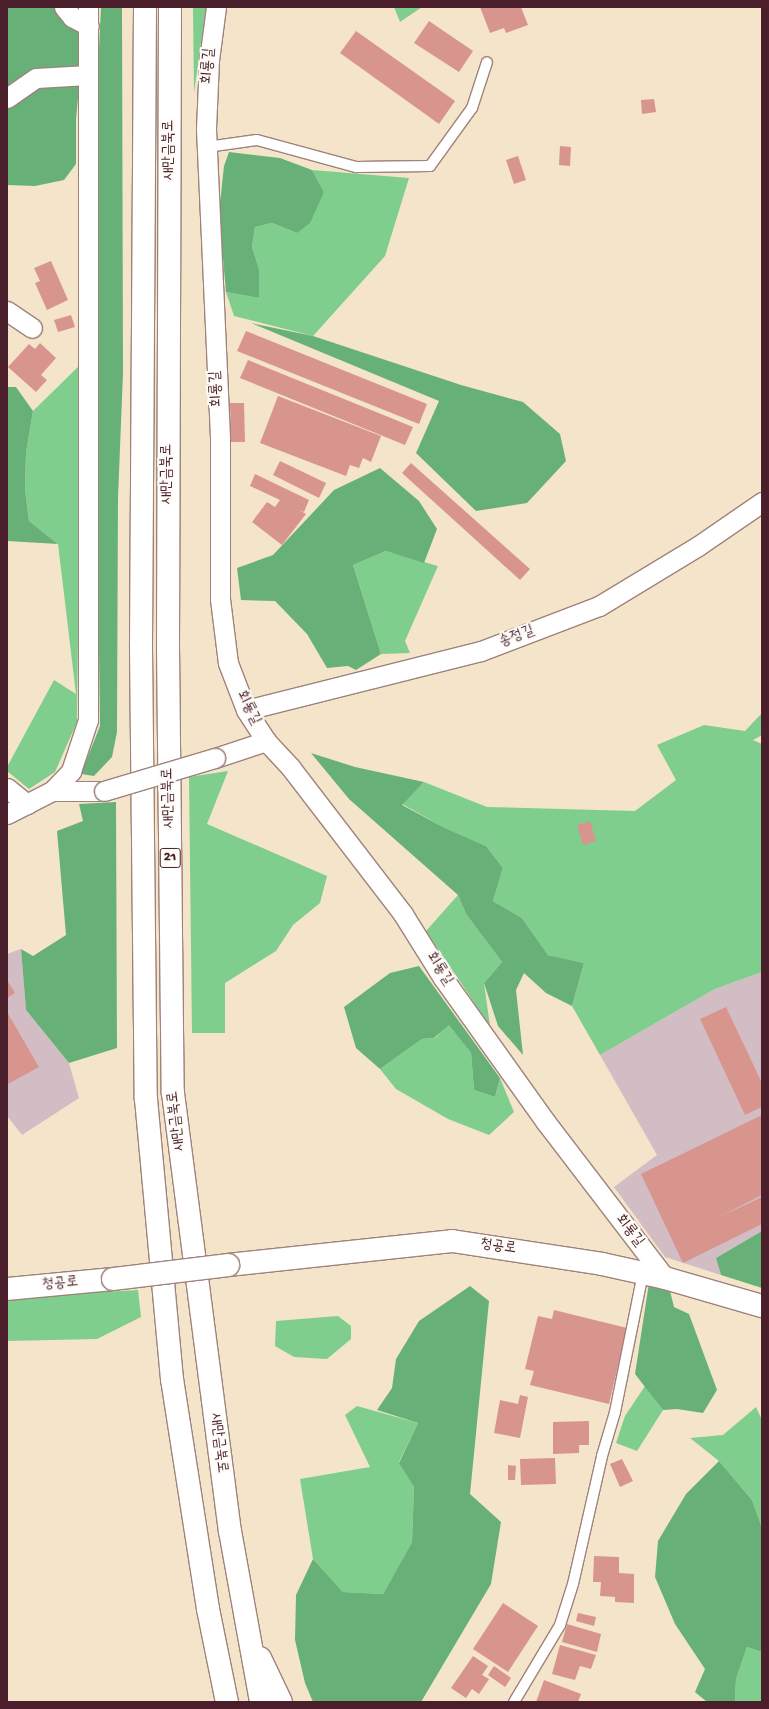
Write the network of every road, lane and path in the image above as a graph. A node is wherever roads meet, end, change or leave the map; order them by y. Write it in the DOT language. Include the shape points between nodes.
graph roads {
  1 [pos="64,7"];
  2 [pos="88,7"];
  3 [pos="145,7"];
  4 [pos="170,7"];
  5 [pos="216,7"];
  6 [pos="89,26"];
  7 [pos="487,62"];
  8 [pos="88,74"];
  9 [pos="7,98"];
  10 [pos="207,147"];
  11 [pos="7,311"];
  12 [pos="32,328"];
  13 [pos="762,502"];
  14 [pos="246,710"];
  15 [pos="266,741"];
  16 [pos="7,788"];
  17 [pos="52,791"];
  18 [pos="27,804"];
  19 [pos="7,814"];
  20 [pos="643,1273"];
  21 [pos="665,1278"];
  22 [pos="7,1289"];
  23 [pos="762,1306"];
  24 [pos="208,1609"];
  25 [pos="251,1641"];
  26 [pos="216,1702"];
  27 [pos="227,1702"];
  28 [pos="261,1702"];
  29 [pos="281,1702"];
  30 [pos="514,1702"];
  1 -- 6 [label="street" via="72,17"];
  2 -- 6 [label="street"];
  3 -- 24 [label="main road, 새만금북로 / 21" via="141,648 146,1099 172,1379"];
  4 -- 25 [label="main road, 새만금북로 / 21" via="168,646 173,1093 230,1531"];
  5 -- 10 [label="street, 회룡길" via="208,60"];
  6 -- 8 [label="street"];
  7 -- 10 [label="lane" via="472,108 430,166 356,167 257,140"];
  8 -- 9 [label="street" via="36,78"];
  8 -- 17 [label="street" via="88,720 71,770"];
  10 -- 14 [label="street, 회룡길" via="220,440 220,599 228,663"];
  11 -- 12 [label="street"];
  13 -- 14 [label="street, 송정길" via="698,546 598,606 481,651"];
  14 -- 15 [label="street, 회룡길"];
  15 -- 17 [label="street, bridge" via="104,791"];
  15 -- 21 [label="street, 회룡길" via="291,768 403,914 443,978 545,1121"];
  16 -- 18 [label="street"];
  17 -- 18 [label="street"];
  18 -- 19 [label="street"];
  20 -- 21 [label="main road, 청공로"];
  20 -- 22 [label="main road, 청공로, bridge" via="521,1250 452,1241"];
  20 -- 30 [label="lane" via="615,1412 602,1456 573,1584 560,1625"];
  21 -- 23 [label="main road, 청공로"];
  24 -- 26 [label="main road" via="206,1656"];
  24 -- 27 [label="main road, 새만금북로 / 21"];
  25 -- 28 [label="main road, 새만금북로 / 21"];
  25 -- 29 [label="main road"];
}
